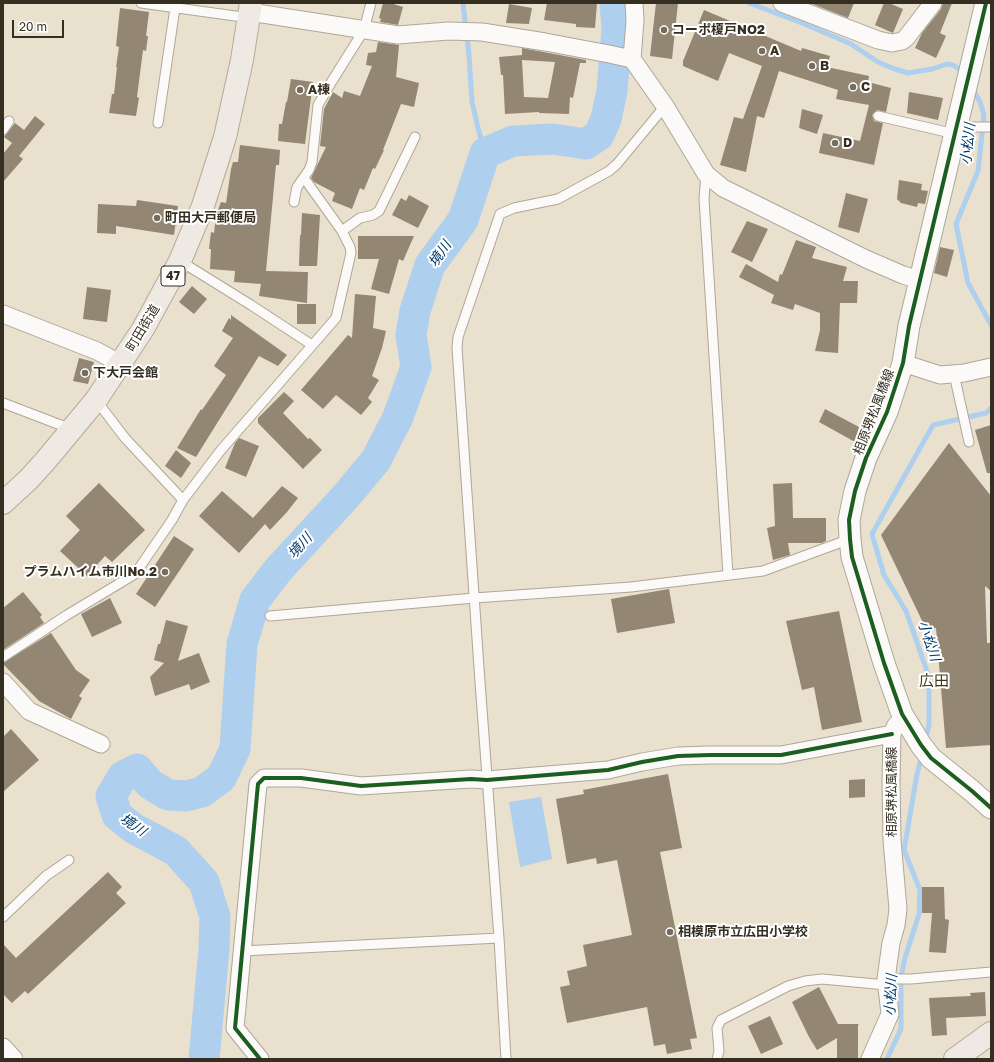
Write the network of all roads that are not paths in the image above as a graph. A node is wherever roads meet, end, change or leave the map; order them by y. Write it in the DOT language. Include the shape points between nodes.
graph roads {
  1 [pos="141,3"];
  2 [pos="371,3"];
  3 [pos="634,3"];
  4 [pos="782,3"];
  5 [pos="933,3"];
  6 [pos="986,3"];
  7 [pos="175,8"];
  8 [pos="250,11"];
  9 [pos="364,30"];
  10 [pos="621,57"];
  11 [pos="665,106"];
  12 [pos="878,116"];
  13 [pos="9,121"];
  14 [pos="158,123"];
  15 [pos="991,127"];
  16 [pos="3,130"];
  17 [pos="962,130"];
  18 [pos="415,137"];
  19 [pos="706,174"];
  20 [pos="304,178"];
  21 [pos="294,202"];
  22 [pos="342,230"];
  23 [pos="180,261"];
  24 [pos="920,280"];
  25 [pos="3,314"];
  26 [pos="312,345"];
  27 [pos="903,363"];
  28 [pos="121,364"];
  29 [pos="991,367"];
  30 [pos="954,374"];
  31 [pos="96,400"];
  32 [pos="3,403"];
  33 [pos="72,430"];
  34 [pos="970,442"];
  35 [pos="183,500"];
  36 [pos="3,503"];
  37 [pos="850,540"];
  38 [pos="728,574"];
  39 [pos="474,598"];
  40 [pos="270,616"];
  41 [pos="3,657"];
  42 [pos="3,682"];
  43 [pos="900,723"];
  44 [pos="101,744"];
  45 [pos="487,780"];
  46 [pos="991,808"];
  47 [pos="68,860"];
  48 [pos="3,917"];
  49 [pos="499,938"];
  50 [pos="242,951"];
  51 [pos="991,972"];
  52 [pos="887,981"];
  53 [pos="991,1033"];
  54 [pos="3,1048"];
  55 [pos="14,1059"];
  56 [pos="260,1059"];
  57 [pos="506,1059"];
  58 [pos="716,1059"];
  59 [pos="870,1059"];
  60 [pos="955,1059"];
  1 -- 7 [label="lane"];
  2 -- 9 [label="lane"];
  3 -- 10 [label="street" via="635,20"];
  4 -- 5 [label="street" via="892,43 906,38"];
  6 -- 17 [label="street, 相原堺松風橋線" via="965,90"];
  7 -- 8 [label="lane"];
  7 -- 14 [label="lane"];
  8 -- 9 [label="street"];
  8 -- 23 [label="main road, 町田街道 / 47" via="225,137 205,200"];
  9 -- 10 [label="street" via="398,35 482,32"];
  9 -- 20 [label="lane" via="318,105 312,162"];
  10 -- 11 [label="street"];
  11 -- 19 [label="street"];
  11 -- 39 [label="lane" via="609,171 558,199 514,208 500,214 458,337 457,348"];
  12 -- 17 [label="lane"];
  13 -- 16 [label="lane"];
  15 -- 17 [label="lane"];
  17 -- 24 [label="street, 相原堺松風橋線"];
  18 -- 22 [label="lane" via="379,211 360,218"];
  19 -- 24 [label="street" via="723,188 742,198 866,259"];
  19 -- 38 [label="lane" via="704,199"];
  20 -- 21 [label="lane" via="297,187"];
  20 -- 22 [label="lane"];
  22 -- 26 [label="lane" via="351,253 338,313"];
  23 -- 26 [label="lane"];
  23 -- 28 [label="main road, 町田街道 / 47" via="144,329"];
  24 -- 27 [label="street, 相原堺松風橋線"];
  25 -- 28 [label="street"];
  26 -- 35 [label="lane" via="221,450"];
  27 -- 30 [label="street" via="940,375"];
  27 -- 37 [label="street, 相原堺松風橋線" via="887,412 854,491 849,520"];
  28 -- 31 [label="main road, 町田街道 / 47"];
  29 -- 30 [label="street"];
  30 -- 34 [label="lane"];
  31 -- 33 [label="main road, 町田街道 / 47"];
  31 -- 35 [label="lane" via="126,438"];
  32 -- 33 [label="lane"];
  33 -- 36 [label="main road, 町田街道 / 47" via="29,479"];
  35 -- 41 [label="lane" via="135,574"];
  37 -- 38 [label="lane" via="763,571"];
  37 -- 43 [label="street, 相原堺松風橋線" via="852,557"];
  38 -- 39 [label="lane" via="631,587"];
  39 -- 40 [label="lane"];
  39 -- 45 [label="lane"];
  42 -- 44 [label="street" via="29,711"];
  43 -- 45 [label="street" via="781,755 678,756 608,770"];
  43 -- 46 [label="street" via="932,758"];
  43 -- 52 [label="street, 相原堺松風橋線" via="892,840 898,909"];
  45 -- 49 [label="lane"];
  45 -- 50 [label="street" via="361,786 301,778 261,780 258,784"];
  47 -- 48 [label="lane" via="46,876"];
  49 -- 50 [label="lane"];
  49 -- 57 [label="lane"];
  50 -- 56 [label="street" via="235,1028"];
  51 -- 52 [label="lane"];
  52 -- 58 [label="lane" via="822,979 788,986 721,1020 716,1028 719,1051"];
  52 -- 59 [label="street, 相原堺松風橋線" via="889,1018"];
  53 -- 60 [label="main road"];
  54 -- 55 [label="street"];
}
